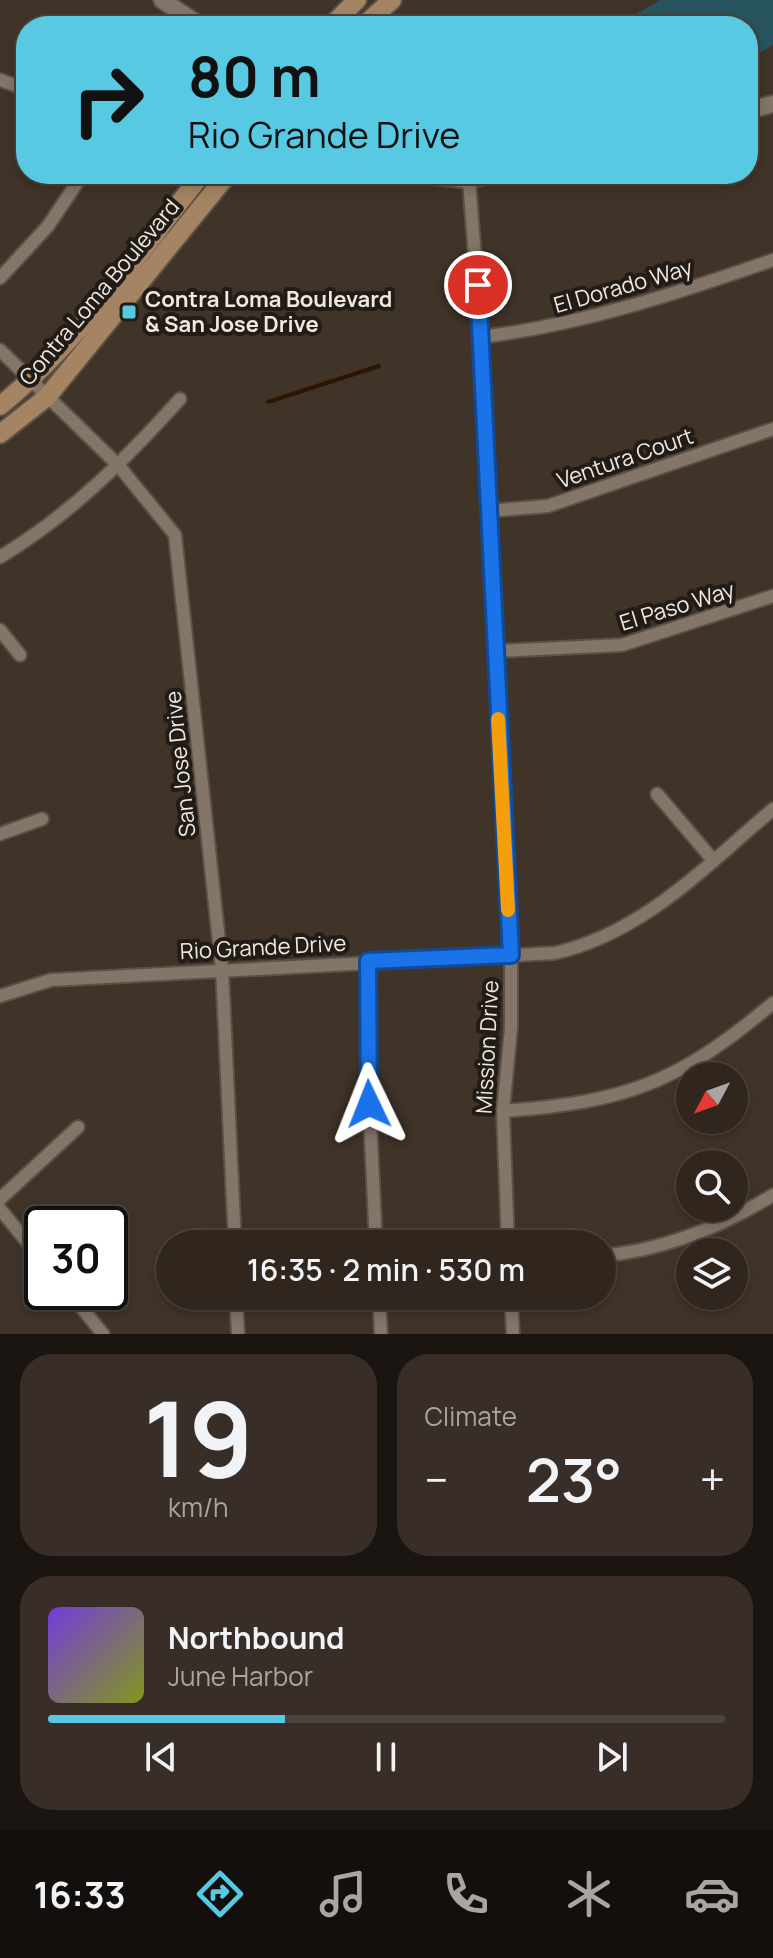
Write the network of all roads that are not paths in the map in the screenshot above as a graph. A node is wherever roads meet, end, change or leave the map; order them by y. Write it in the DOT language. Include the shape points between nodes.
graph roads {
  1 [pos="162,0"];
  2 [pos="357,0"];
  3 [pos="392,0"];
  4 [pos="186,16"];
  5 [pos="341,16"];
  6 [pos="374,16"];
  7 [pos="76,184"];
  8 [pos="194,184"];
  9 [pos="220,184"];
  10 [pos="469,184"];
  11 [pos="773,260"];
  12 [pos="0,278"];
  13 [pos="481,337"];
  14 [pos="0,350"];
  15 [pos="29,382"];
  16 [pos="47,397"];
  17 [pos="180,399"];
  18 [pos="0,406"];
  19 [pos="773,429"];
  20 [pos="0,434"];
  21 [pos="119,466"];
  22 [pos="488,511"];
  23 [pos="0,557"];
  24 [pos="773,596"];
  25 [pos="0,630"];
  26 [pos="495,651"];
  27 [pos="20,655"];
  28 [pos="657,794"];
  29 [pos="773,809"];
  30 [pos="42,819"];
  31 [pos="0,834"];
  32 [pos="713,860"];
  33 [pos="511,955"];
  34 [pos="368,961"];
  35 [pos="222,969"];
  36 [pos="0,996"];
  37 [pos="773,1003"];
  38 [pos="503,1111"];
  39 [pos="78,1127"];
  40 [pos="773,1195"];
  41 [pos="0,1199"];
  42 [pos="0,1209"];
  43 [pos="234,1230"];
  44 [pos="375,1230"];
  45 [pos="507,1230"];
  46 [pos="24,1238"];
  47 [pos="616,1253"];
  48 [pos="84,1310"];
  49 [pos="237,1310"];
  50 [pos="380,1310"];
  51 [pos="512,1310"];
  52 [pos="103,1334"];
  53 [pos="238,1334"];
  54 [pos="381,1334"];
  55 [pos="513,1334"];
  1 -- 4 [label="street"];
  2 -- 5 [label="main road"];
  3 -- 6 [label="main road"];
  7 -- 12 [label="street" via="48,226"];
  8 -- 15 [label="main road, Contra Loma Boulevard" via="77,332"];
  9 -- 16 [label="main road, Contra Loma Boulevard"];
  10 -- 13 [label="street, Mission Drive"];
  11 -- 13 [label="street, El Dorado Way" via="544,329"];
  13 -- 22 [label="street, Mission Drive"];
  14 -- 15 [label="street, San Jose Drive"];
  15 -- 16 [label="street, San Jose Drive"];
  15 -- 18 [label="main road, Contra Loma Boulevard"];
  16 -- 20 [label="main road, Contra Loma Boulevard"];
  16 -- 21 [label="street, San Jose Drive"];
  17 -- 21 [label="street"];
  19 -- 22 [label="street, Ventura Court" via="548,506"];
  21 -- 23 [label="street" via="45,530"];
  21 -- 35 [label="street, San Jose Drive" via="175,535"];
  22 -- 26 [label="street, Mission Drive"];
  24 -- 26 [label="street, El Paso Way" via="622,645"];
  25 -- 27 [label="street"];
  26 -- 33 [label="street, Mission Drive"];
  28 -- 32 [label="street"];
  29 -- 32 [label="street, Rio Grande Drive"];
  30 -- 31 [label="street"];
  32 -- 33 [label="street, Rio Grande Drive" via="647,915 591,945"];
  33 -- 34 [label="street, Rio Grande Drive"];
  33 -- 38 [label="street, Mission Drive"];
  34 -- 35 [label="street, Rio Grande Drive"];
  34 -- 44 [label="street"];
  35 -- 36 [label="street, Rio Grande Drive" via="51,980"];
  35 -- 43 [label="street, San Jose Drive"];
  37 -- 38 [label="street" via="735,1035 667,1078 585,1103"];
  38 -- 45 [label="street, Mission Drive"];
  39 -- 41 [label="street"];
  40 -- 47 [label="street" via="697,1234"];
  42 -- 46 [label="street"];
  48 -- 52 [label="street"];
  49 -- 53 [label="street"];
  50 -- 54 [label="street"];
  51 -- 55 [label="street"];
}
